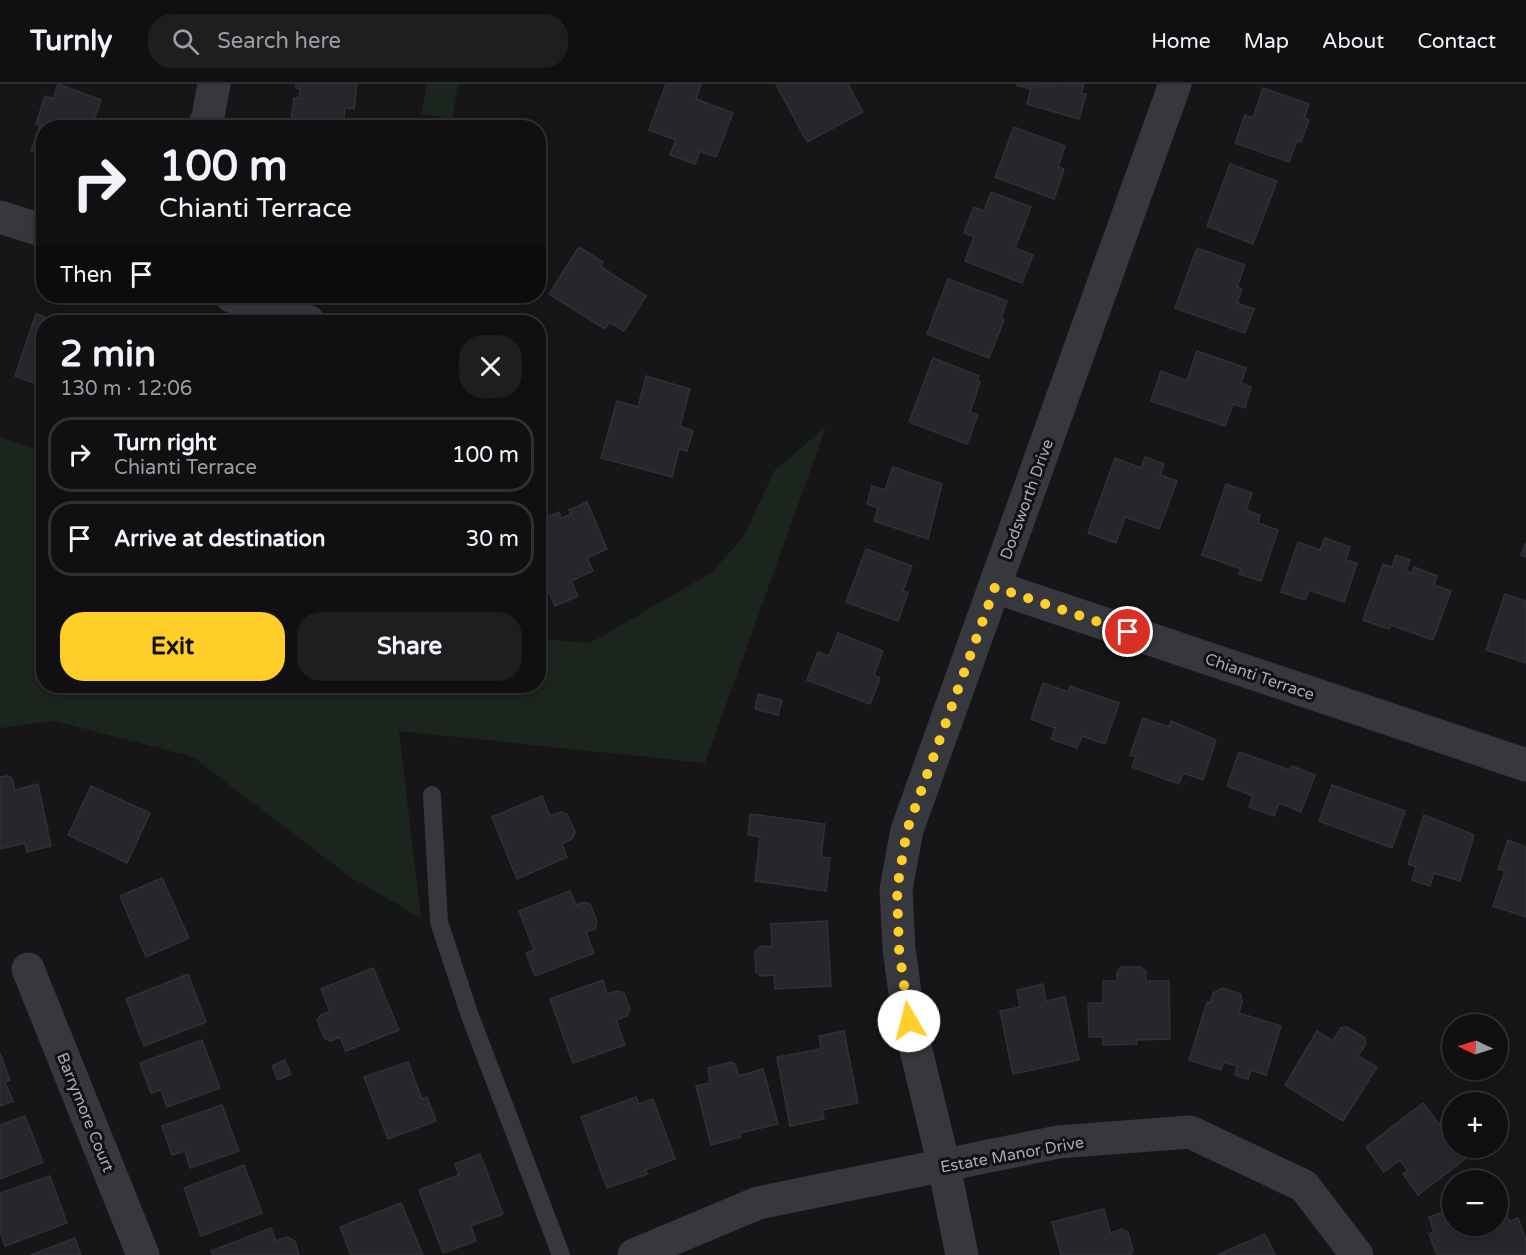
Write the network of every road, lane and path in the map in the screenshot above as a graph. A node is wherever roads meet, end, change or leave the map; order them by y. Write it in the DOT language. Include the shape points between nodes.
graph roads {
  1 [pos="214,84"];
  2 [pos="1175,84"];
  3 [pos="207,120"];
  4 [pos="0,217"];
  5 [pos="36,228"];
  6 [pos="252,303"];
  7 [pos="288,315"];
  8 [pos="995,587"];
  9 [pos="1526,765"];
  10 [pos="432,795"];
  11 [pos="28,969"];
  12 [pos="944,1166"];
  13 [pos="143,1255"];
  14 [pos="561,1255"];
  15 [pos="634,1255"];
  16 [pos="962,1255"];
  17 [pos="1357,1255"];
  1 -- 3 [label="street"];
  2 -- 8 [label="street, Dodsworth Drive"];
  4 -- 5 [label="street"];
  6 -- 7 [label="street"];
  8 -- 9 [label="street, Chianti Terrace"];
  8 -- 12 [label="street, Dodsworth Drive" via="907,830 897,889 899,949 909,1021"];
  10 -- 14 [label="lane" via="439,921 469,1013"];
  11 -- 13 [label="street, Barrymore Court"];
  12 -- 15 [label="street, Estate Manor Drive" via="758,1203"];
  12 -- 16 [label="street, Dodsworth Drive"];
  12 -- 17 [label="street, Estate Manor Drive" via="1058,1142 1190,1132 1304,1186"];
}
